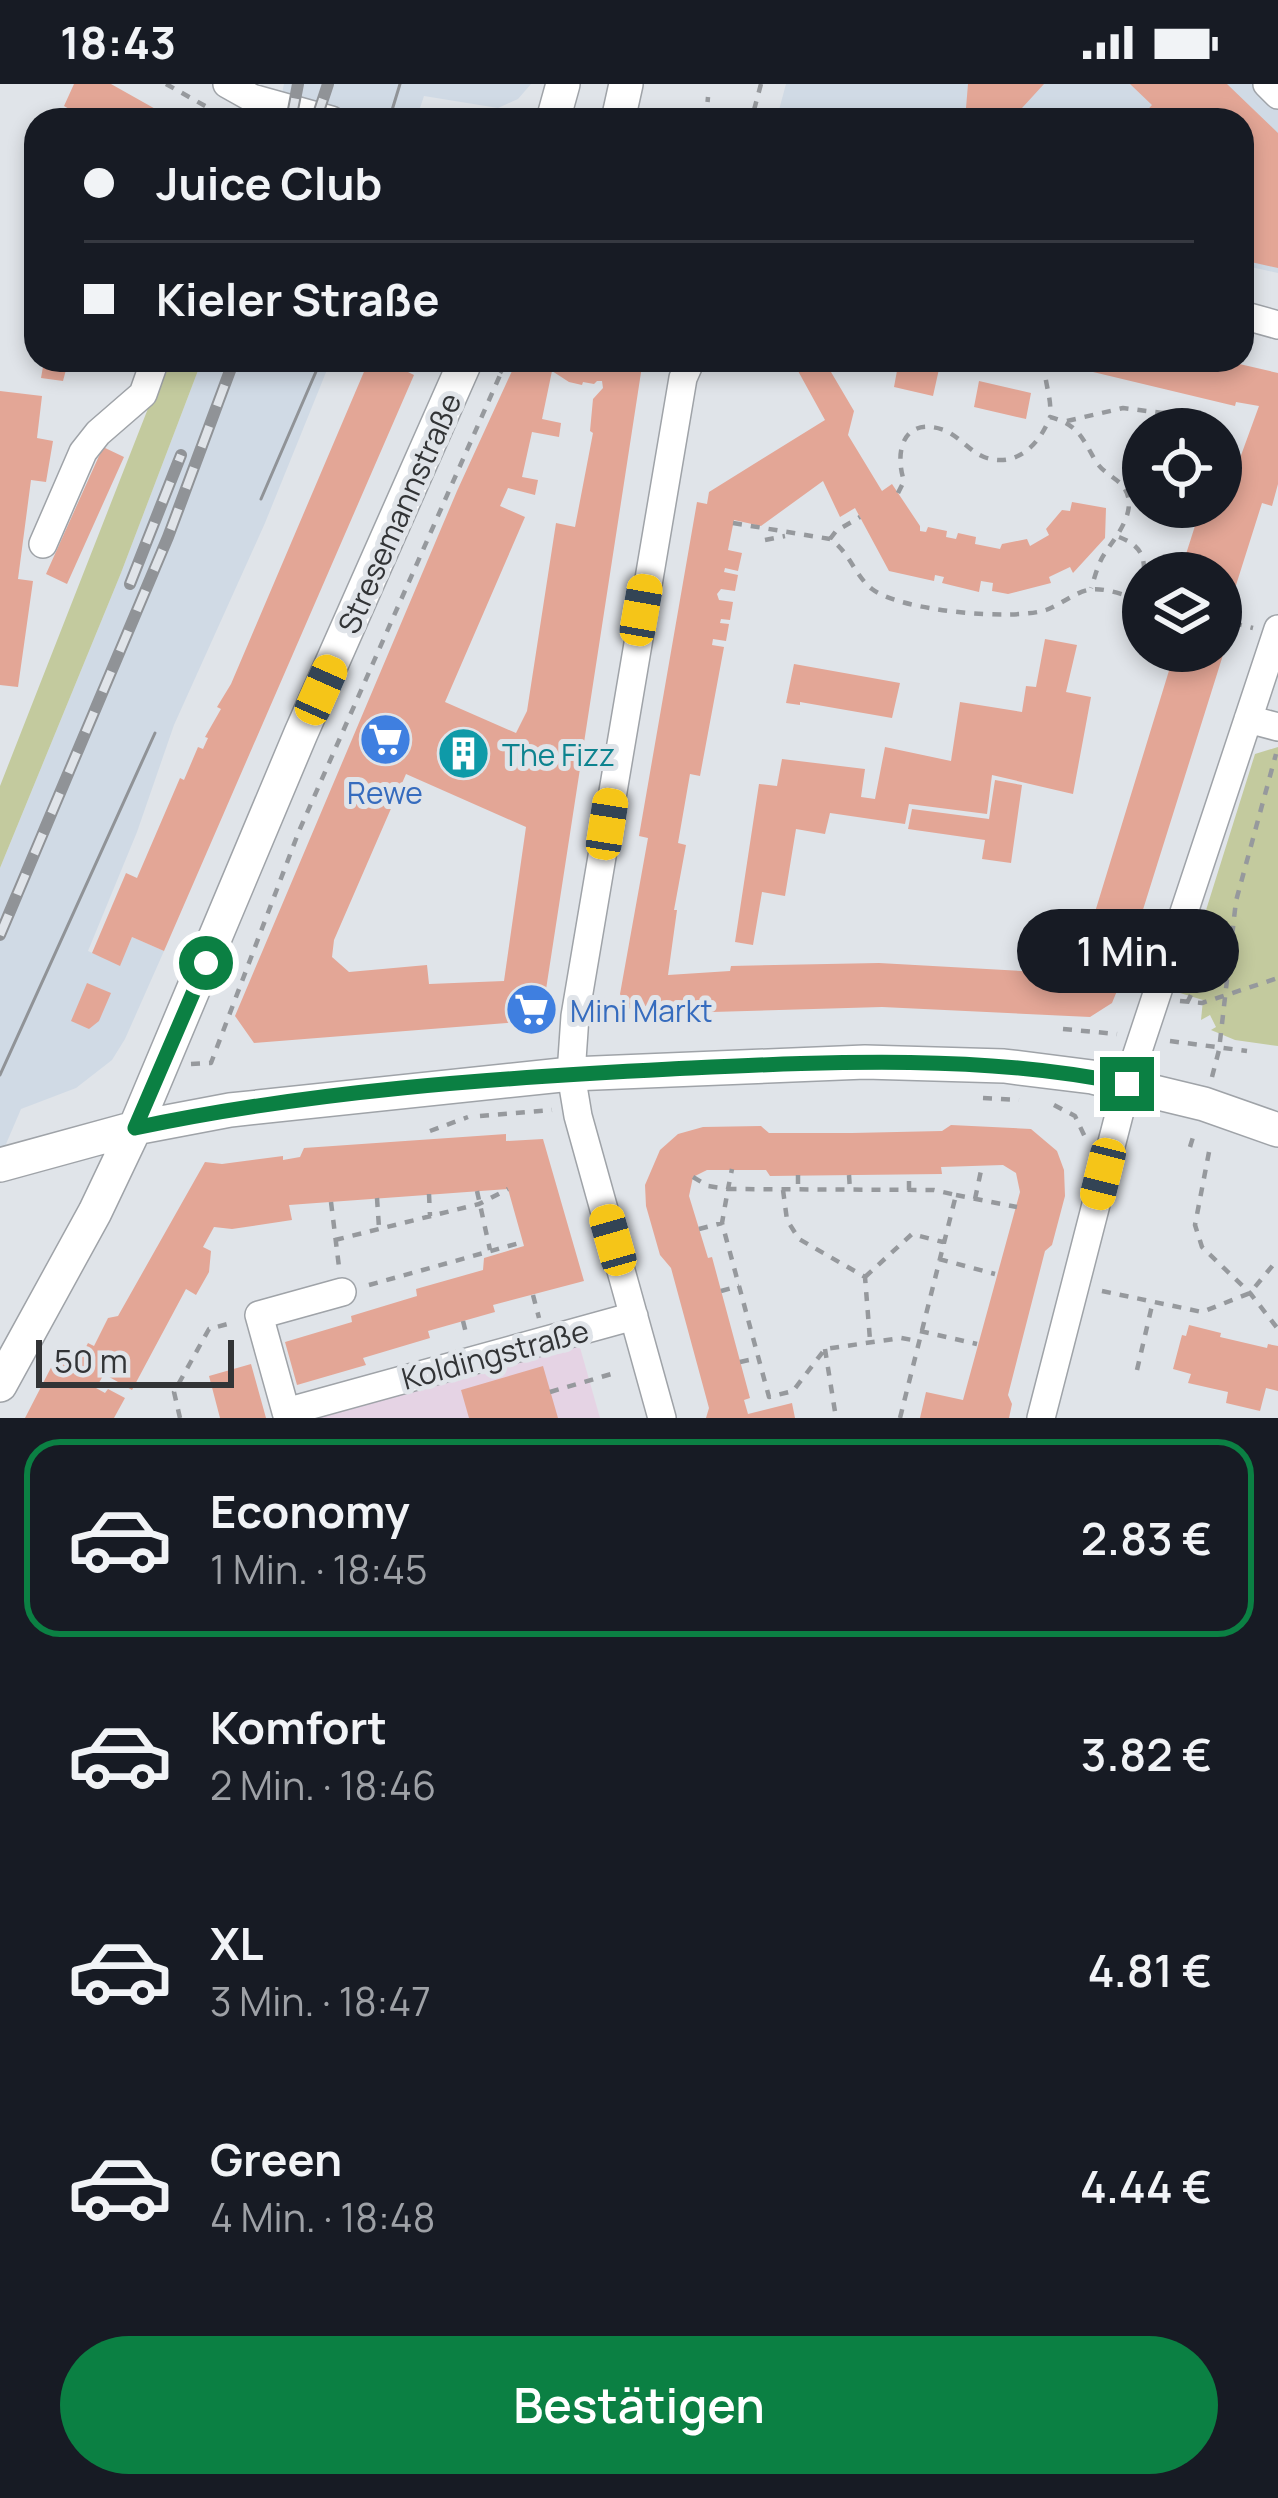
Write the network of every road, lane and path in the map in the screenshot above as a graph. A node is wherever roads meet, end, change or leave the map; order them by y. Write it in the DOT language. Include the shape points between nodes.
graph roads {
  1 [pos="166,84"];
  2 [pos="1267,84"];
  3 [pos="1278,95"];
  4 [pos="708,97"];
  5 [pos="241,101"];
  6 [pos="209,108"];
  7 [pos="274,108"];
  8 [pos="707,108"];
  9 [pos="151,372"];
  10 [pos="461,372"];
  11 [pos="686,372"];
  12 [pos="1044,372"];
  13 [pos="501,373"];
  14 [pos="1122,408"];
  15 [pos="1050,417"];
  16 [pos="1067,421"];
  17 [pos="898,493"];
  18 [pos="860,517"];
  19 [pos="733,523"];
  20 [pos="790,534"];
  21 [pos="1119,537"];
  22 [pos="830,539"];
  23 [pos="765,540"];
  24 [pos="43,544"];
  25 [pos="1140,552"];
  26 [pos="1091,588"];
  27 [pos="1122,595"];
  28 [pos="1278,629"];
  29 [pos="1248,718"];
  30 [pos="1278,727"];
  31 [pos="1278,749"];
  32 [pos="1229,940"];
  33 [pos="1278,978"];
  34 [pos="1224,997"];
  35 [pos="1063,1029"];
  36 [pos="1108,1033"];
  37 [pos="1184,1042"];
  38 [pos="1220,1049"];
  39 [pos="1247,1051"];
  40 [pos="211,1063"];
  41 [pos="571,1074"];
  42 [pos="1127,1084"];
  43 [pos="980,1097"];
  44 [pos="1022,1100"];
  45 [pos="1044,1102"];
  46 [pos="577,1108"];
  47 [pos="135,1128"];
  48 [pos="1278,1130"];
  49 [pos="430,1131"];
  50 [pos="1083,1151"];
  51 [pos="1209,1152"];
  52 [pos="0,1166"];
  53 [pos="982,1166"];
  54 [pos="732,1169"];
  55 [pos="909,1174"];
  56 [pos="798,1175"];
  57 [pos="849,1175"];
  58 [pos="693,1177"];
  59 [pos="508,1189"];
  60 [pos="728,1189"];
  61 [pos="783,1190"];
  62 [pos="798,1190"];
  63 [pos="850,1190"];
  64 [pos="909,1190"];
  65 [pos="478,1191"];
  66 [pos="429,1194"];
  67 [pos="956,1195"];
  68 [pos="377,1198"];
  69 [pos="975,1199"];
  70 [pos="331,1202"];
  71 [pos="479,1204"];
  72 [pos="1017,1208"];
  73 [pos="430,1216"];
  74 [pos="722,1223"];
  75 [pos="379,1229"];
  76 [pos="699,1229"];
  77 [pos="335,1240"];
  78 [pos="523,1242"];
  79 [pos="944,1242"];
  80 [pos="490,1250"];
  81 [pos="939,1259"];
  82 [pos="1278,1259"];
  83 [pos="995,1274"];
  84 [pos="865,1277"];
  85 [pos="739,1286"];
  86 [pos="721,1291"];
  87 [pos="1102,1291"];
  88 [pos="342,1292"];
  89 [pos="1250,1293"];
  90 [pos="1153,1301"];
  91 [pos="634,1316"];
  92 [pos="209,1329"];
  93 [pos="1278,1329"];
  94 [pos="920,1331"];
  95 [pos="870,1341"];
  96 [pos="918,1341"];
  97 [pos="977,1344"];
  98 [pos="824,1349"];
  99 [pos="758,1358"];
  100 [pos="740,1362"];
  101 [pos="1137,1370"];
  102 [pos="618,1372"];
  103 [pos="0,1385"];
  104 [pos="550,1392"];
  105 [pos="287,1415"];
  106 [pos="180,1418"];
  107 [pos="662,1418"];
  108 [pos="836,1418"];
  109 [pos="900,1418"];
  110 [pos="1042,1418"];
  1 -- 6 [label="path"];
  2 -- 3 [label="street"];
  4 -- 8 [label="path"];
  5 -- 7 [label="street"];
  9 -- 24 [label="street" via="143,394 82,452"];
  10 -- 47 [label="main road, Stresemannstraße"];
  11 -- 41 [label="street"];
  12 -- 15 [label="path"];
  13 -- 40 [label="path" via="299,831"];
  14 -- 16 [label="path"];
  15 -- 16 [label="path"];
  15 -- 17 [label="path" via="1037,443 999,460 947,431 919,429 898,449"];
  16 -- 21 [label="path" via="1122,486"];
  18 -- 22 [label="path"];
  19 -- 20 [label="path"];
  20 -- 22 [label="path"];
  20 -- 23 [label="path"];
  21 -- 25 [label="path"];
  21 -- 26 [label="path"];
  22 -- 26 [label="path" via="871,589 942,609 1014,615"];
  26 -- 27 [label="path"];
  28 -- 29 [label="street"];
  29 -- 30 [label="street"];
  29 -- 42 [label="street"];
  31 -- 32 [label="path"];
  32 -- 34 [label="path"];
  32 -- 34 [label="path" via="1187,1003"];
  33 -- 34 [label="path"];
  34 -- 38 [label="path"];
  35 -- 36 [label="path"];
  37 -- 38 [label="path"];
  38 -- 39 [label="path"];
  41 -- 42 [label="main road" via="865,1061 1018,1067"];
  41 -- 46 [label="street"];
  41 -- 47 [label="main road" via="230,1110"];
  42 -- 48 [label="main road"];
  42 -- 110 [label="street"];
  43 -- 44 [label="path"];
  45 -- 50 [label="path" via="1082,1124"];
  46 -- 49 [label="path" via="467,1117"];
  46 -- 91 [label="street"];
  47 -- 52 [label="main road"];
  47 -- 103 [label="main road, Stresemannstraße"];
  51 -- 89 [label="path" via="1195,1225 1202,1247"];
  53 -- 69 [label="path"];
  54 -- 60 [label="path"];
  55 -- 64 [label="path"];
  56 -- 62 [label="path"];
  57 -- 63 [label="path"];
  58 -- 60 [label="path"];
  59 -- 71 [label="path"];
  60 -- 61 [label="path"];
  60 -- 74 [label="path"];
  61 -- 62 [label="path"];
  61 -- 84 [label="path" via="787,1220 800,1239"];
  62 -- 63 [label="path"];
  63 -- 64 [label="path"];
  64 -- 67 [label="path"];
  65 -- 71 [label="path"];
  66 -- 73 [label="path"];
  67 -- 69 [label="path"];
  67 -- 79 [label="path"];
  68 -- 75 [label="path"];
  69 -- 72 [label="path"];
  70 -- 77 [label="path"];
  71 -- 73 [label="path"];
  71 -- 80 [label="path"];
  73 -- 75 [label="path"];
  74 -- 76 [label="path"];
  74 -- 85 [label="path"];
  75 -- 77 [label="path"];
  77 -- 88 [label="path"];
  78 -- 80 [label="path"];
  79 -- 81 [label="path"];
  79 -- 84 [label="path" via="912,1234"];
  80 -- 88 [label="path"];
  81 -- 83 [label="path"];
  81 -- 94 [label="path"];
  82 -- 89 [label="path"];
  84 -- 95 [label="path"];
  85 -- 86 [label="path"];
  85 -- 99 [label="path"];
  87 -- 90 [label="path"];
  88 -- 105 [label="street, Koldingstraße" via="259,1315"];
  89 -- 90 [label="path" via="1202,1312"];
  89 -- 93 [label="path"];
  90 -- 101 [label="path"];
  91 -- 105 [label="street, Koldingstraße"];
  91 -- 107 [label="street"];
  92 -- 106 [label="path" via="174,1392"];
  94 -- 96 [label="path"];
  94 -- 97 [label="path"];
  95 -- 96 [label="path"];
  95 -- 98 [label="path"];
  96 -- 109 [label="path"];
  98 -- 99 [label="path" via="793,1391 769,1397"];
  98 -- 108 [label="path"];
  99 -- 100 [label="path"];
  102 -- 104 [label="path"];
}
